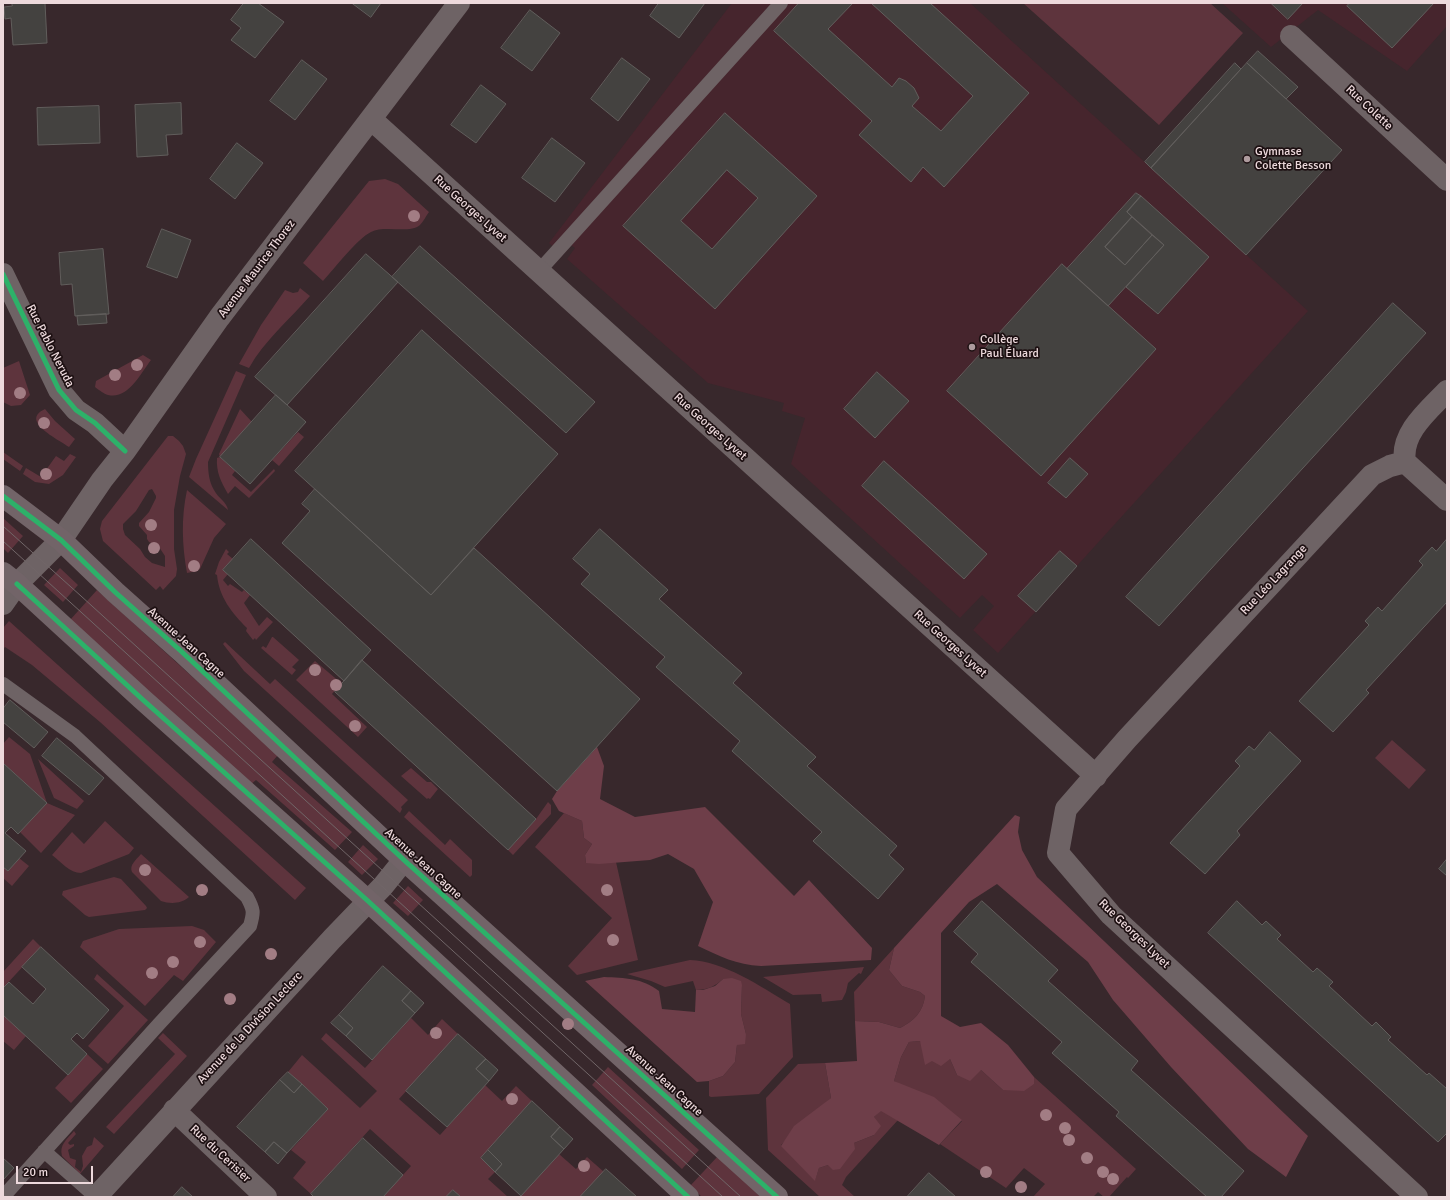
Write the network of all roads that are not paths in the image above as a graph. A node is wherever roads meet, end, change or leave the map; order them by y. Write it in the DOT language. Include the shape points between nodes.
graph roads {
  1 [pos="459,3"];
  2 [pos="781,3"];
  3 [pos="1291,36"];
  4 [pos="370,119"];
  5 [pos="1447,180"];
  6 [pos="539,271"];
  7 [pos="3,274"];
  8 [pos="1447,391"];
  9 [pos="125,450"];
  10 [pos="1405,462"];
  11 [pos="3,496"];
  12 [pos="1447,500"];
  13 [pos="61,540"];
  14 [pos="10,578"];
  15 [pos="3,604"];
  16 [pos="3,684"];
  17 [pos="1096,776"];
  18 [pos="404,860"];
  19 [pos="368,901"];
  20 [pos="174,1110"];
  21 [pos="44,1151"];
  22 [pos="3,1197"];
  23 [pos="96,1197"];
  24 [pos="266,1197"];
  25 [pos="688,1197"];
  26 [pos="778,1197"];
  27 [pos="1417,1197"];
  1 -- 4 [label="street, Avenue Maurice Thorez"];
  2 -- 6 [label="lane"];
  3 -- 5 [label="street, Rue Colette"];
  4 -- 6 [label="street, Rue Georges Lyvet"];
  4 -- 9 [label="street, Avenue Maurice Thorez" via="219,318"];
  6 -- 17 [label="street, Rue Georges Lyvet"];
  7 -- 9 [label="street, Rue Pablo Neruda" via="59,390 76,410"];
  8 -- 10 [label="street" via="1407,439 1403,453"];
  9 -- 13 [label="street, Avenue Maurice Thorez"];
  10 -- 12 [label="street"];
  10 -- 17 [label="street, Rue Léo Lagrange" via="1372,475 1127,739"];
  11 -- 13 [label="street"];
  13 -- 14 [label="street, Avenue Maurice Thorez"];
  13 -- 18 [label="street, Avenue Jean Cagne"];
  14 -- 15 [label="street, Avenue Maurice Thorez"];
  14 -- 19 [label="street" via="142,700"];
  16 -- 21 [label="lane" via="75,736 247,897 254,913 250,926"];
  17 -- 27 [label="street, Rue Georges Lyvet" via="1066,809 1058,853 1111,915"];
  18 -- 19 [label="street, Avenue de la Division Leclerc"];
  18 -- 26 [label="street, Avenue Jean Cagne"];
  19 -- 20 [label="street, Avenue de la Division Leclerc"];
  19 -- 25 [label="street"];
  20 -- 23 [label="street, Avenue de la Division Leclerc"];
  20 -- 24 [label="street, Rue du Cerisier"];
  21 -- 22 [label="lane"];
  21 -- 23 [label="lane"];
}
